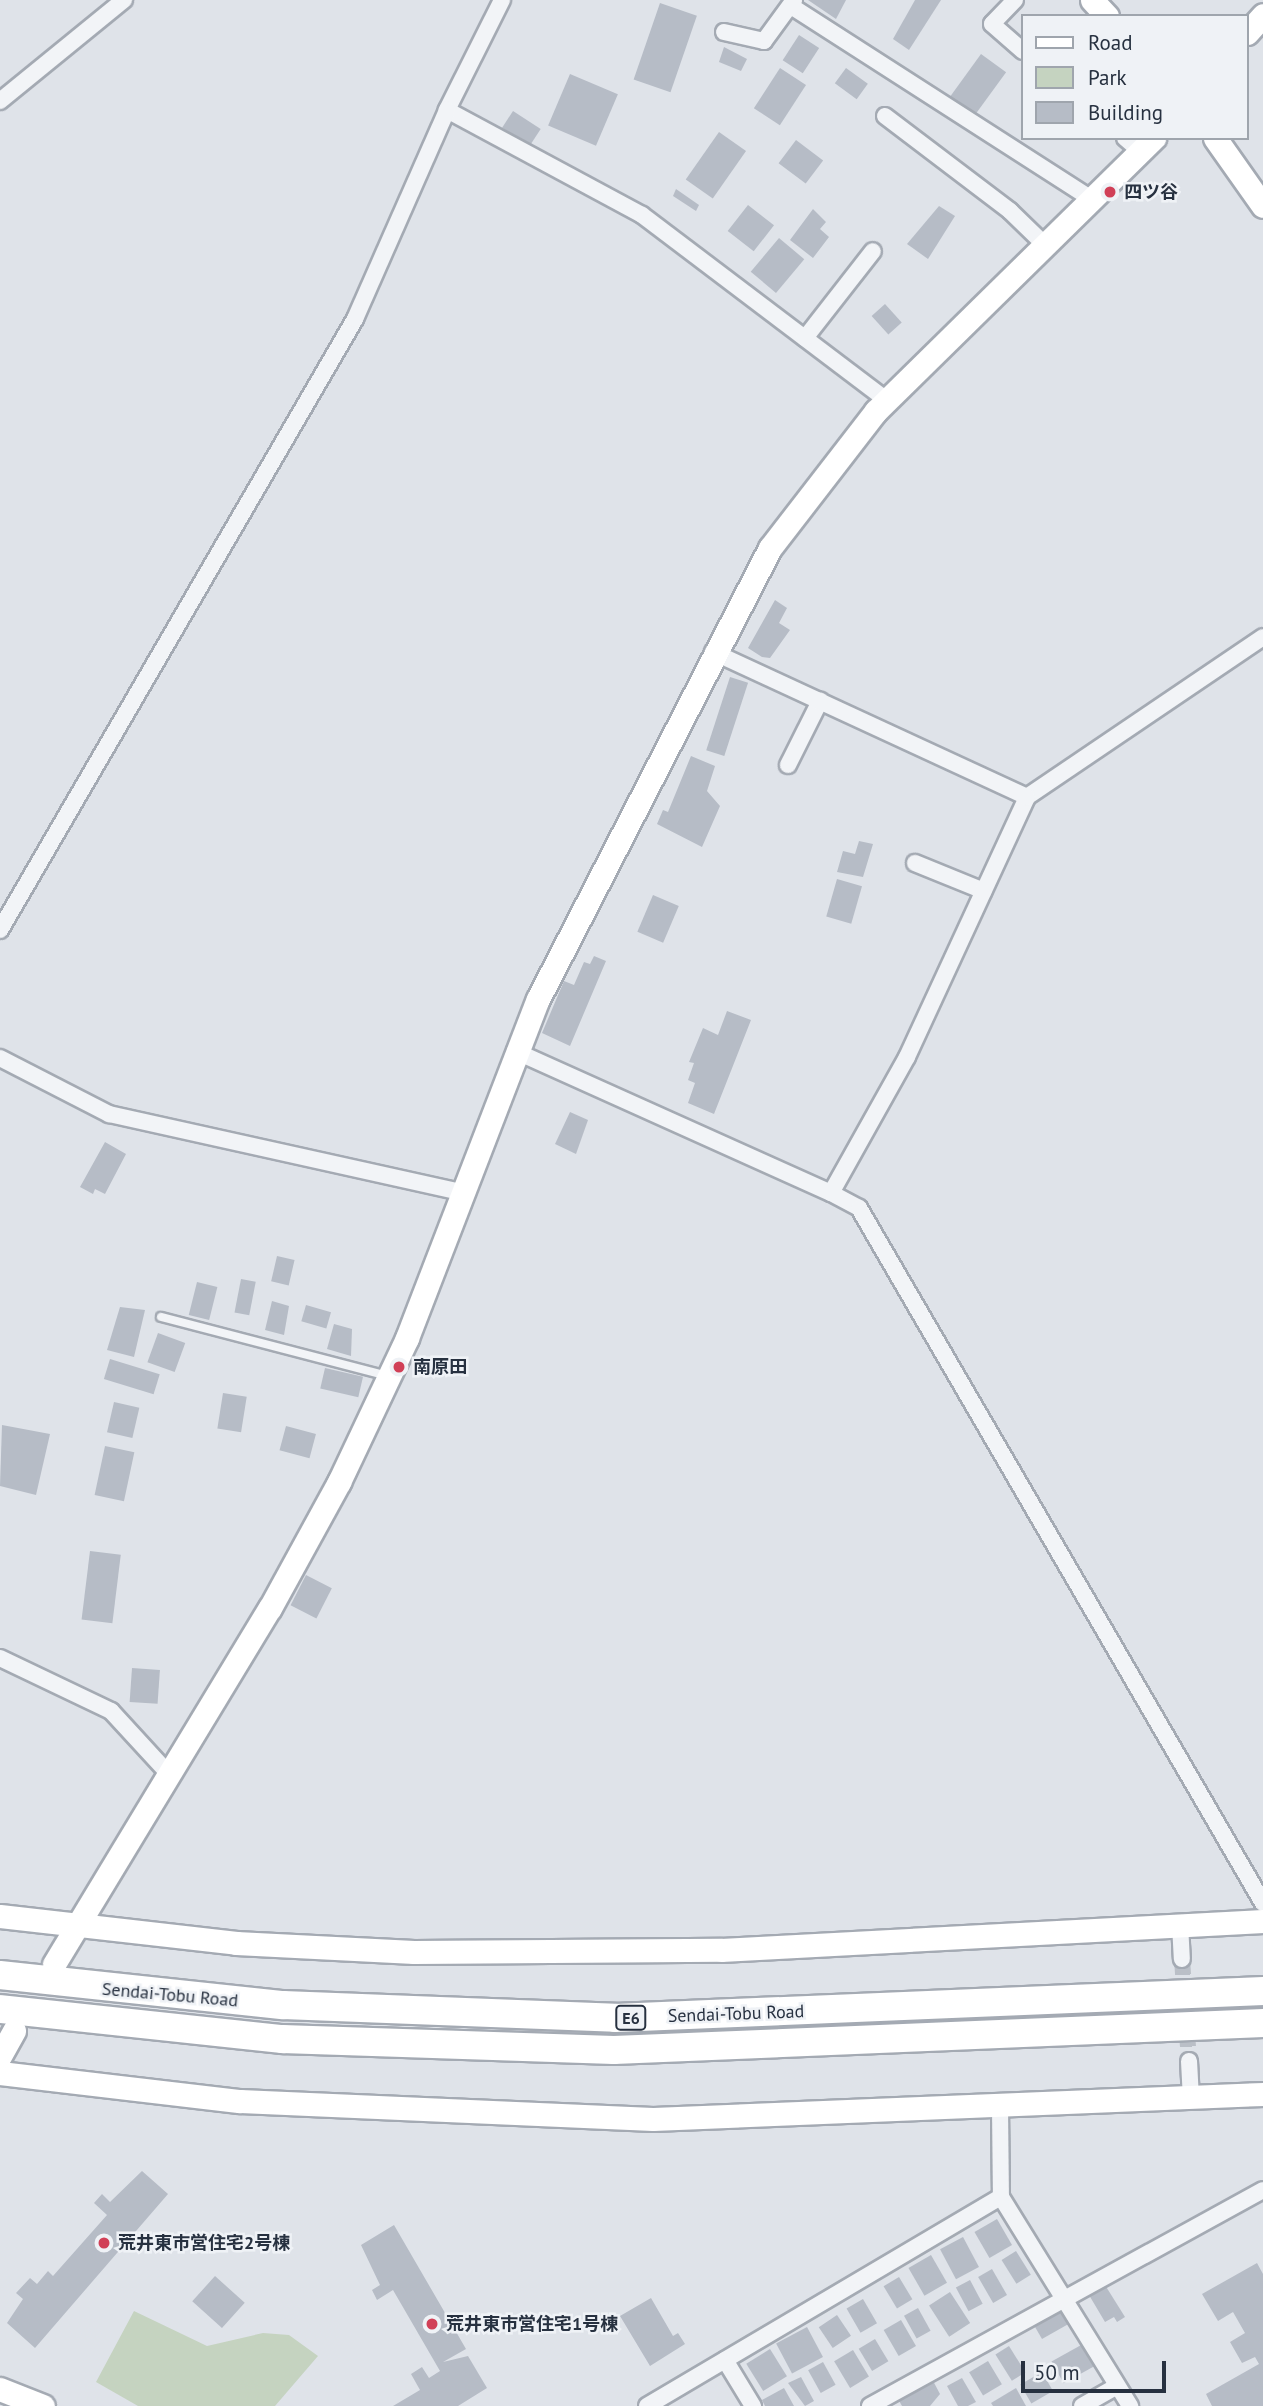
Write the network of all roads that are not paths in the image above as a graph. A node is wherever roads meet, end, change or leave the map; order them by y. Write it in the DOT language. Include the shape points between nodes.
graph roads {
  1 [pos="124,0"];
  2 [pos="502,0"];
  3 [pos="1015,0"];
  4 [pos="1092,0"];
  5 [pos="793,3"];
  6 [pos="1105,14"];
  7 [pos="1263,15"];
  8 [pos="1249,31"];
  9 [pos="724,32"];
  10 [pos="1021,49"];
  11 [pos="0,102"];
  12 [pos="447,110"];
  13 [pos="885,116"];
  14 [pos="1216,140"];
  15 [pos="1140,143"];
  16 [pos="1091,199"];
  17 [pos="1263,206"];
  18 [pos="1046,246"];
  19 [pos="873,251"];
  20 [pos="805,338"];
  21 [pos="887,400"];
  22 [pos="1263,637"];
  23 [pos="713,652"];
  24 [pos="820,701"];
  25 [pos="788,765"];
  26 [pos="1027,797"];
  27 [pos="915,863"];
  28 [pos="984,891"];
  29 [pos="0,930"];
  30 [pos="515,1051"];
  31 [pos="0,1058"];
  32 [pos="462,1192"];
  33 [pos="831,1193"];
  34 [pos="161,1317"];
  35 [pos="389,1377"];
  36 [pos="0,1658"];
  37 [pos="169,1773"];
  38 [pos="1263,1903"];
  39 [pos="0,1916"];
  40 [pos="1263,1921"];
  41 [pos="1181,1924"];
  42 [pos="74,1928"];
  43 [pos="1182,1959"];
  44 [pos="54,1964"];
  45 [pos="0,1975"];
  46 [pos="1263,1991"];
  47 [pos="7,2020"];
  48 [pos="1263,2023"];
  49 [pos="0,2056"];
  50 [pos="1189,2061"];
  51 [pos="0,2073"];
  52 [pos="1263,2094"];
  53 [pos="1191,2096"];
  54 [pos="1000,2107"];
  55 [pos="1263,2190"];
  56 [pos="1001,2196"];
  57 [pos="1062,2296"];
  58 [pos="725,2360"];
  59 [pos="1117,2386"];
  60 [pos="0,2389"];
  61 [pos="43,2406"];
  62 [pos="647,2406"];
  63 [pos="753,2406"];
  64 [pos="870,2406"];
  65 [pos="1082,2406"];
  66 [pos="1130,2406"];
  1 -- 11 [label="street"];
  2 -- 12 [label="street"];
  3 -- 10 [label="street" via="992,24"];
  4 -- 6 [label="street"];
  5 -- 9 [label="street" via="764,41"];
  5 -- 16 [label="street"];
  7 -- 8 [label="street"];
  12 -- 20 [label="street" via="642,215"];
  12 -- 29 [label="street" via="355,319"];
  13 -- 18 [label="street" via="1010,211"];
  14 -- 17 [label="street"];
  15 -- 16 [label="street"];
  16 -- 18 [label="street"];
  18 -- 21 [label="street"];
  19 -- 20 [label="street"];
  20 -- 21 [label="street"];
  21 -- 23 [label="street" via="770,548"];
  22 -- 26 [label="street"];
  23 -- 24 [label="street"];
  23 -- 30 [label="street"];
  24 -- 25 [label="street"];
  24 -- 26 [label="street"];
  26 -- 28 [label="street"];
  27 -- 28 [label="street"];
  28 -- 33 [label="street" via="907,1057"];
  30 -- 32 [label="street"];
  30 -- 33 [label="street"];
  31 -- 32 [label="street" via="109,1114"];
  32 -- 35 [label="street"];
  33 -- 38 [label="street" via="859,1208"];
  34 -- 35 [label="lane" via="214,1335"];
  35 -- 37 [label="street" via="304,1548"];
  36 -- 37 [label="street" via="111,1710"];
  37 -- 42 [label="street"];
  39 -- 42 [label="street"];
  40 -- 41 [label="street"];
  41 -- 42 [label="street" via="721,1950 414,1952"];
  41 -- 43 [label="street"];
  42 -- 44 [label="street"];
  45 -- 46 [label="highway, Sendai-Tobu Road / E6" via="283,2005 615,2018"];
  47 -- 48 [label="highway, Sendai-Tobu Road / E6" via="282,2039 614,2050"];
  47 -- 49 [label="street"];
  50 -- 53 [label="street"];
  51 -- 54 [label="street" via="240,2101 628,2119"];
  52 -- 53 [label="street"];
  53 -- 54 [label="street"];
  54 -- 56 [label="street"];
  55 -- 57 [label="street"];
  56 -- 57 [label="street"];
  56 -- 58 [label="street"];
  57 -- 59 [label="street"];
  57 -- 64 [label="street"];
  58 -- 62 [label="street"];
  58 -- 63 [label="street"];
  59 -- 65 [label="street"];
  59 -- 66 [label="street"];
  60 -- 61 [label="street"];
}
